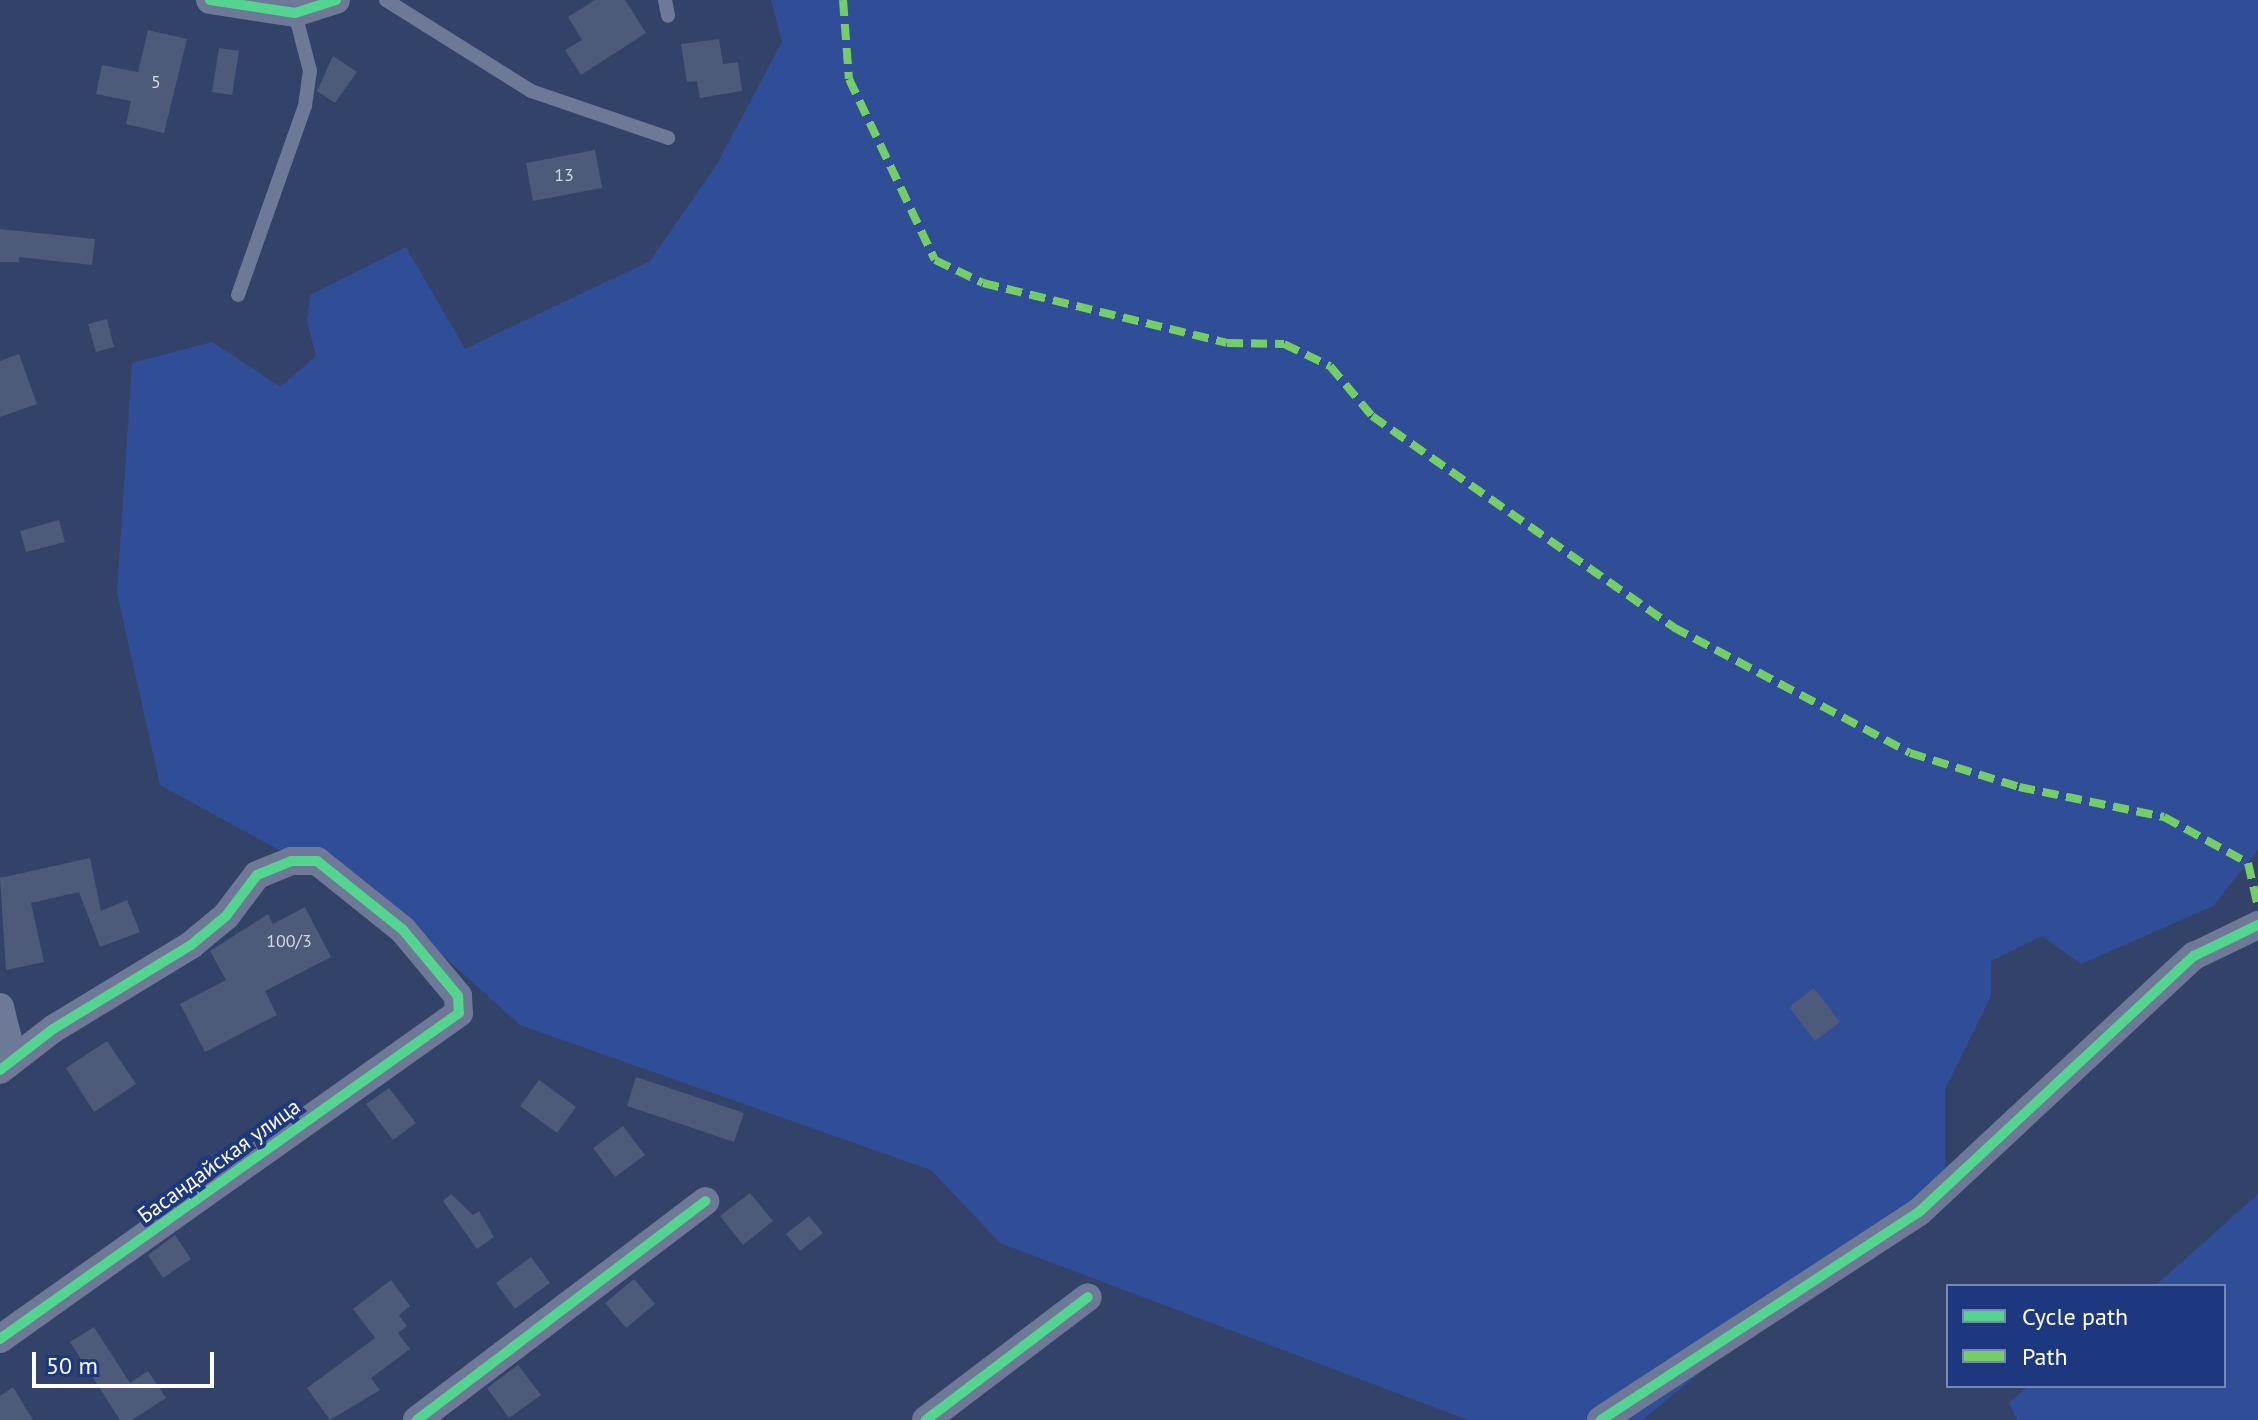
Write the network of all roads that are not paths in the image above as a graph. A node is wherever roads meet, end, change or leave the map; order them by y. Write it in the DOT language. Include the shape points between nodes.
graph roads {
  1 [pos="210,0"];
  2 [pos="336,0"];
  3 [pos="386,0"];
  4 [pos="665,0"];
  5 [pos="295,13"];
  6 [pos="668,16"];
  7 [pos="668,138"];
  8 [pos="238,295"];
  9 [pos="2258,925"];
  10 [pos="0,1007"];
  11 [pos="6,1065"];
  12 [pos="705,1201"];
  13 [pos="1088,1297"];
  14 [pos="0,1339"];
  15 [pos="417,1420"];
  16 [pos="926,1420"];
  17 [pos="1601,1420"];
  1 -- 5 [label="street"];
  2 -- 5 [label="street"];
  3 -- 7 [label="lane" via="531,91"];
  4 -- 6 [label="lane"];
  5 -- 8 [label="lane" via="307,44 305,106"];
  9 -- 17 [label="street" via="2194,956 1919,1212"];
  10 -- 11 [label="street"];
  11 -- 14 [label="street, Басандайская улица" via="191,945 226,916 257,875 291,861 317,861 403,930 451,981 459,1013"];
  12 -- 15 [label="street"];
  13 -- 16 [label="street"];
}
